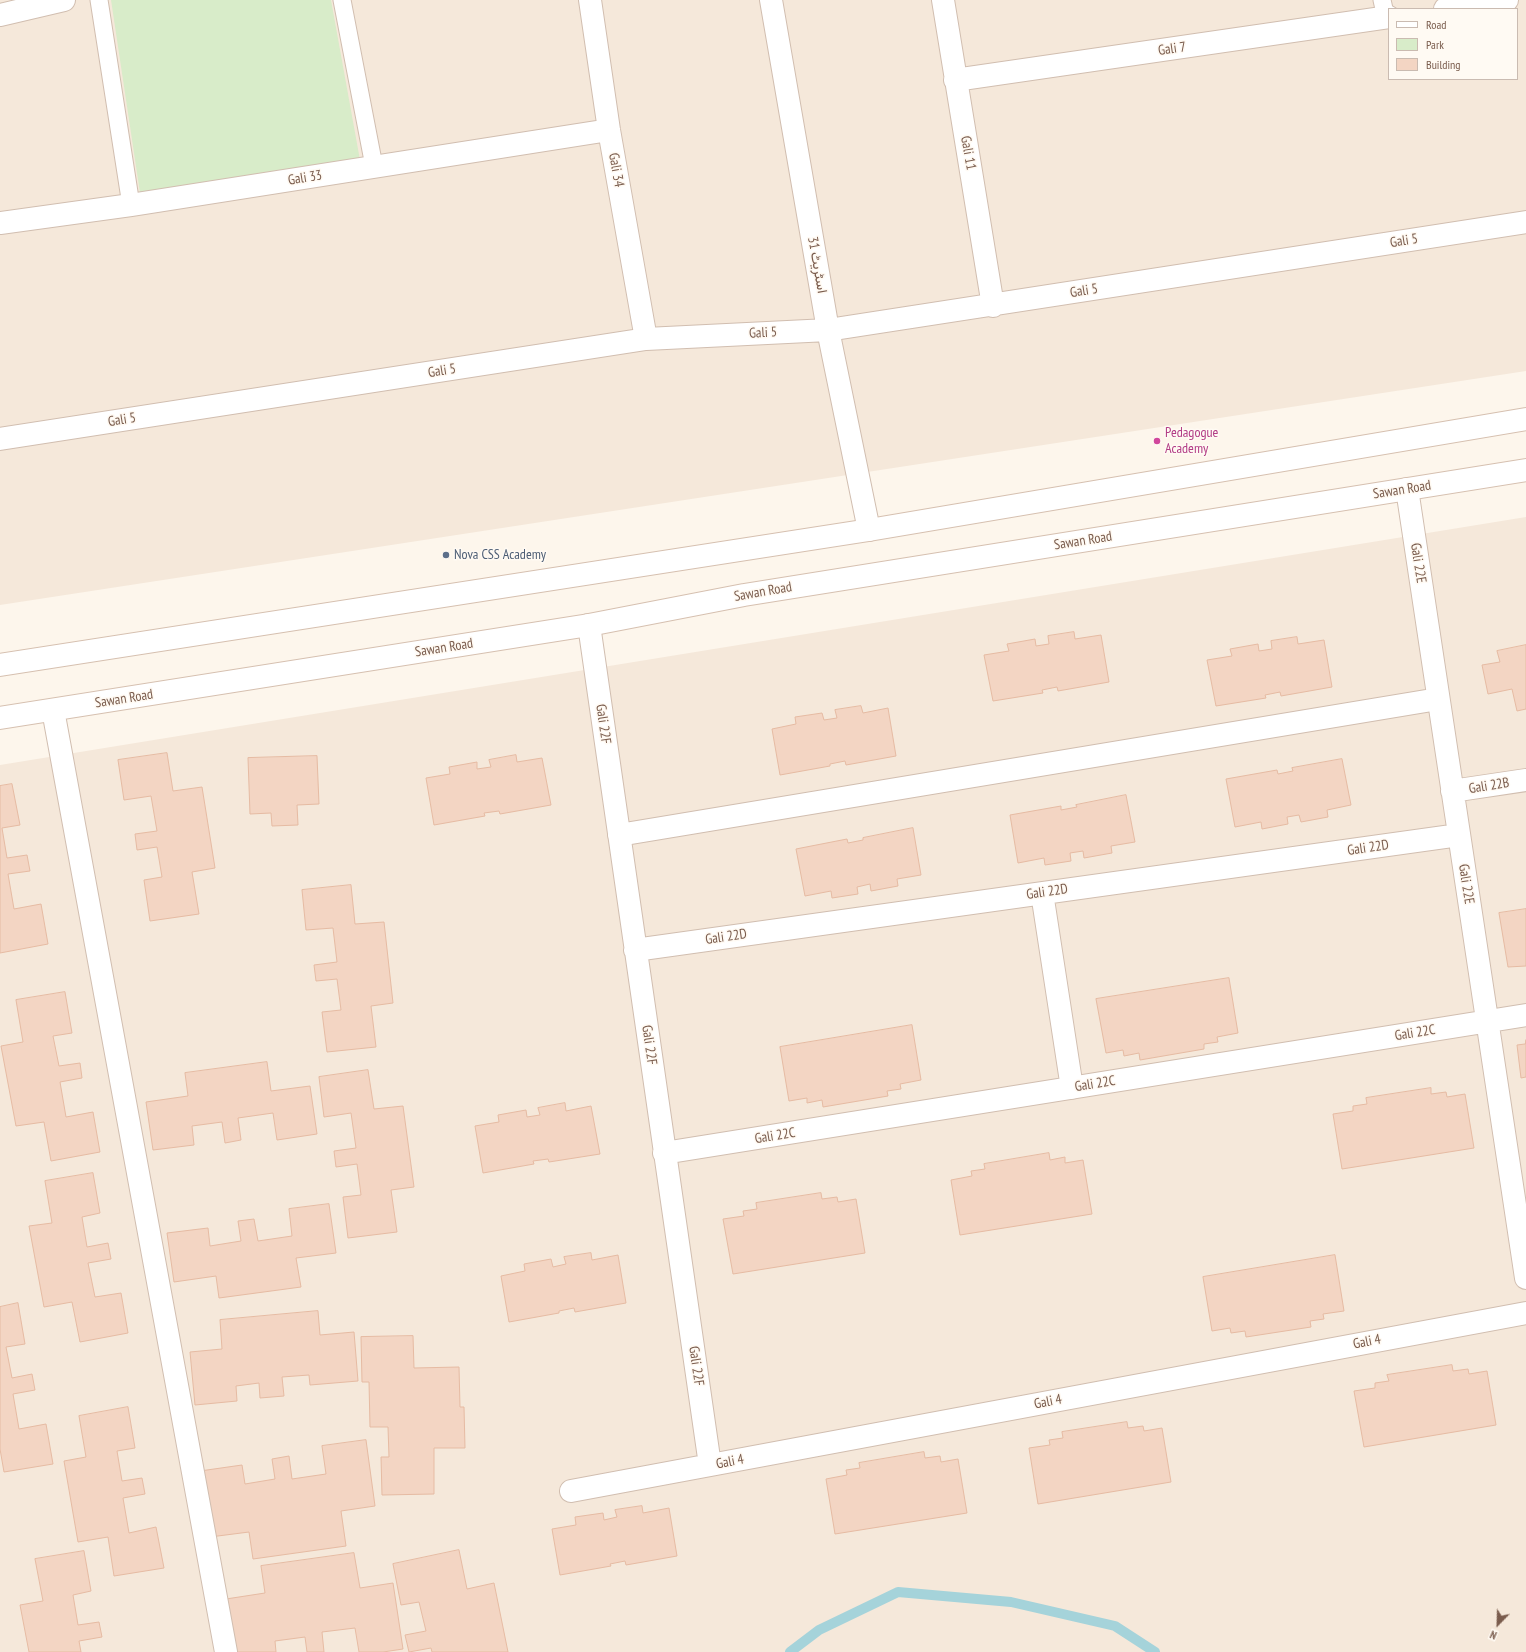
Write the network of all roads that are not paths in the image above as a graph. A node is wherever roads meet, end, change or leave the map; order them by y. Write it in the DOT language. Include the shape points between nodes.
graph roads {
  1 [pos="64,0"];
  2 [pos="99,0"];
  3 [pos="342,0"];
  4 [pos="590,0"];
  5 [pos="771,0"];
  6 [pos="943,0"];
  7 [pos="1506,0"];
  8 [pos="1452,8"];
  9 [pos="1386,12"];
  10 [pos="0,15"];
  11 [pos="955,80"];
  12 [pos="609,130"];
  13 [pos="374,166"];
  14 [pos="131,205"];
  15 [pos="1526,222"];
  16 [pos="0,223"];
  17 [pos="993,306"];
  18 [pos="828,330"];
  19 [pos="646,339"];
  20 [pos="1526,419"];
  21 [pos="0,439"];
  22 [pos="1526,470"];
  23 [pos="1407,489"];
  24 [pos="869,530"];
  25 [pos="589,625"];
  26 [pos="0,665"];
  27 [pos="1438,699"];
  28 [pos="53,710"];
  29 [pos="0,718"];
  30 [pos="1526,780"];
  31 [pos="1452,792"];
  32 [pos="619,835"];
  33 [pos="1459,835"];
  34 [pos="1042,893"];
  35 [pos="635,950"];
  36 [pos="1526,1015"];
  37 [pos="1487,1021"];
  38 [pos="1072,1088"];
  39 [pos="664,1153"];
  40 [pos="1526,1278"];
  41 [pos="1526,1313"];
  42 [pos="710,1465"];
  43 [pos="571,1492"];
  44 [pos="226,1652"];
  1 -- 10 [label="street"];
  2 -- 14 [label="lane"];
  3 -- 13 [label="lane"];
  4 -- 12 [label="street, Gali 34"];
  5 -- 18 [label="street, اسٹریٹ 31"];
  6 -- 11 [label="street, Gali 11"];
  7 -- 8 [label="street"];
  9 -- 11 [label="street, Gali 7"];
  11 -- 17 [label="street, Gali 11"];
  12 -- 13 [label="street, Gali 33"];
  12 -- 19 [label="street, Gali 34"];
  13 -- 14 [label="street, Gali 33"];
  14 -- 16 [label="street, Gali 33"];
  15 -- 17 [label="street, Gali 5"];
  17 -- 18 [label="street, Gali 5"];
  18 -- 19 [label="street, Gali 5"];
  18 -- 24 [label="street, اسٹریٹ 31"];
  19 -- 21 [label="street, Gali 5"];
  20 -- 24 [label="street"];
  22 -- 23 [label="street, Sawan Road"];
  23 -- 25 [label="street, Sawan Road" via="744,594"];
  23 -- 27 [label="street, Gali 22E"];
  24 -- 26 [label="street"];
  25 -- 28 [label="street, Sawan Road"];
  25 -- 32 [label="street, Gali 22F"];
  27 -- 31 [label="street, Gali 22E"];
  27 -- 32 [label="street"];
  28 -- 29 [label="street, Sawan Road"];
  28 -- 44 [label="street"];
  30 -- 31 [label="street, Gali 22B"];
  31 -- 33 [label="street, Gali 22E"];
  32 -- 35 [label="street, Gali 22F"];
  33 -- 34 [label="street, Gali 22D"];
  33 -- 37 [label="street, Gali 22E"];
  34 -- 35 [label="street, Gali 22D"];
  34 -- 38 [label="street"];
  35 -- 39 [label="street, Gali 22F"];
  36 -- 37 [label="street, Gali 22C"];
  37 -- 38 [label="street, Gali 22C"];
  37 -- 40 [label="street, Gali 22E"];
  38 -- 39 [label="street, Gali 22C"];
  39 -- 42 [label="street, Gali 22F"];
  41 -- 42 [label="street, Gali 4"];
  42 -- 43 [label="street, Gali 4"];
}
